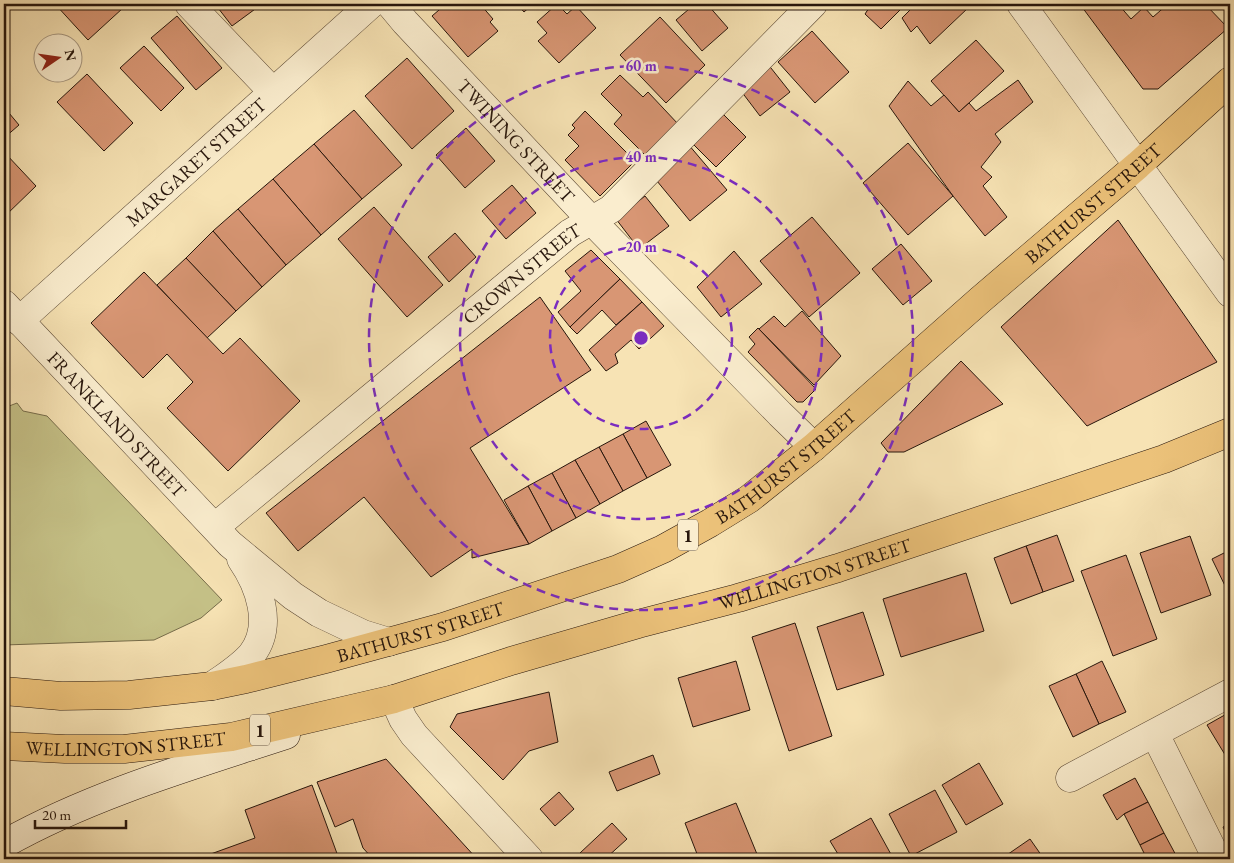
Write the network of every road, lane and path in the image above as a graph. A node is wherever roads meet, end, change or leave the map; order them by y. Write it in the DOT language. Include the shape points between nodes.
graph roads {
  1 [pos="189,4"];
  2 [pos="371,4"];
  3 [pos="390,4"];
  4 [pos="813,4"];
  5 [pos="1021,4"];
  6 [pos="1230,81"];
  7 [pos="273,92"];
  8 [pos="1138,165"];
  9 [pos="591,220"];
  10 [pos="1230,292"];
  11 [pos="12,312"];
  12 [pos="1230,432"];
  13 [pos="814,447"];
  14 [pos="223,536"];
  15 [pos="389,642"];
  16 [pos="212,686"];
  17 [pos="4,691"];
  18 [pos="1230,693"];
  19 [pos="394,699"];
  20 [pos="1155,734"];
  21 [pos="4,746"];
  22 [pos="1070,778"];
  23 [pos="4,844"];
  24 [pos="529,859"];
  25 [pos="1217,859"];
  1 -- 7 [label="street"];
  2 -- 7 [label="street, MARGARET STREET"];
  3 -- 9 [label="street, TWINING STREET"];
  4 -- 9 [label="street, CROWN STREET" via="610,209"];
  5 -- 8 [label="street"];
  6 -- 8 [label="highway, BATHURST STREET / 1"];
  7 -- 11 [label="street, MARGARET STREET"];
  8 -- 10 [label="street"];
  8 -- 13 [label="highway, BATHURST STREET / 1"];
  9 -- 13 [label="street, TWINING STREET"];
  9 -- 14 [label="street, CROWN STREET" via="570,233"];
  11 -- 14 [label="street, FRANKLAND STREET"];
  12 -- 19 [label="highway, WELLINGTON STREET / 1" via="1164,458 838,568 529,656"];
  13 -- 15 [label="highway, BATHURST STREET / 1" via="749,499 663,549 563,588"];
  14 -- 15 [label="street, FRANKLAND STREET" via="293,596 319,613 363,634"];
  14 -- 16 [label="street, FRANKLAND STREET" via="248,570 258,591 262,627 252,653"];
  15 -- 16 [label="highway, BATHURST STREET / 1"];
  16 -- 17 [label="highway, BATHURST STREET / 1" via="129,695 61,696"];
  18 -- 20 [label="street"];
  19 -- 21 [label="highway, WELLINGTON STREET / 1" via="231,737 124,749"];
  19 -- 23 [label="street, WELLINGTON STREET" via="70,810"];
  19 -- 24 [label="street" via="414,735"];
  20 -- 22 [label="street"];
  20 -- 25 [label="street"];
}
